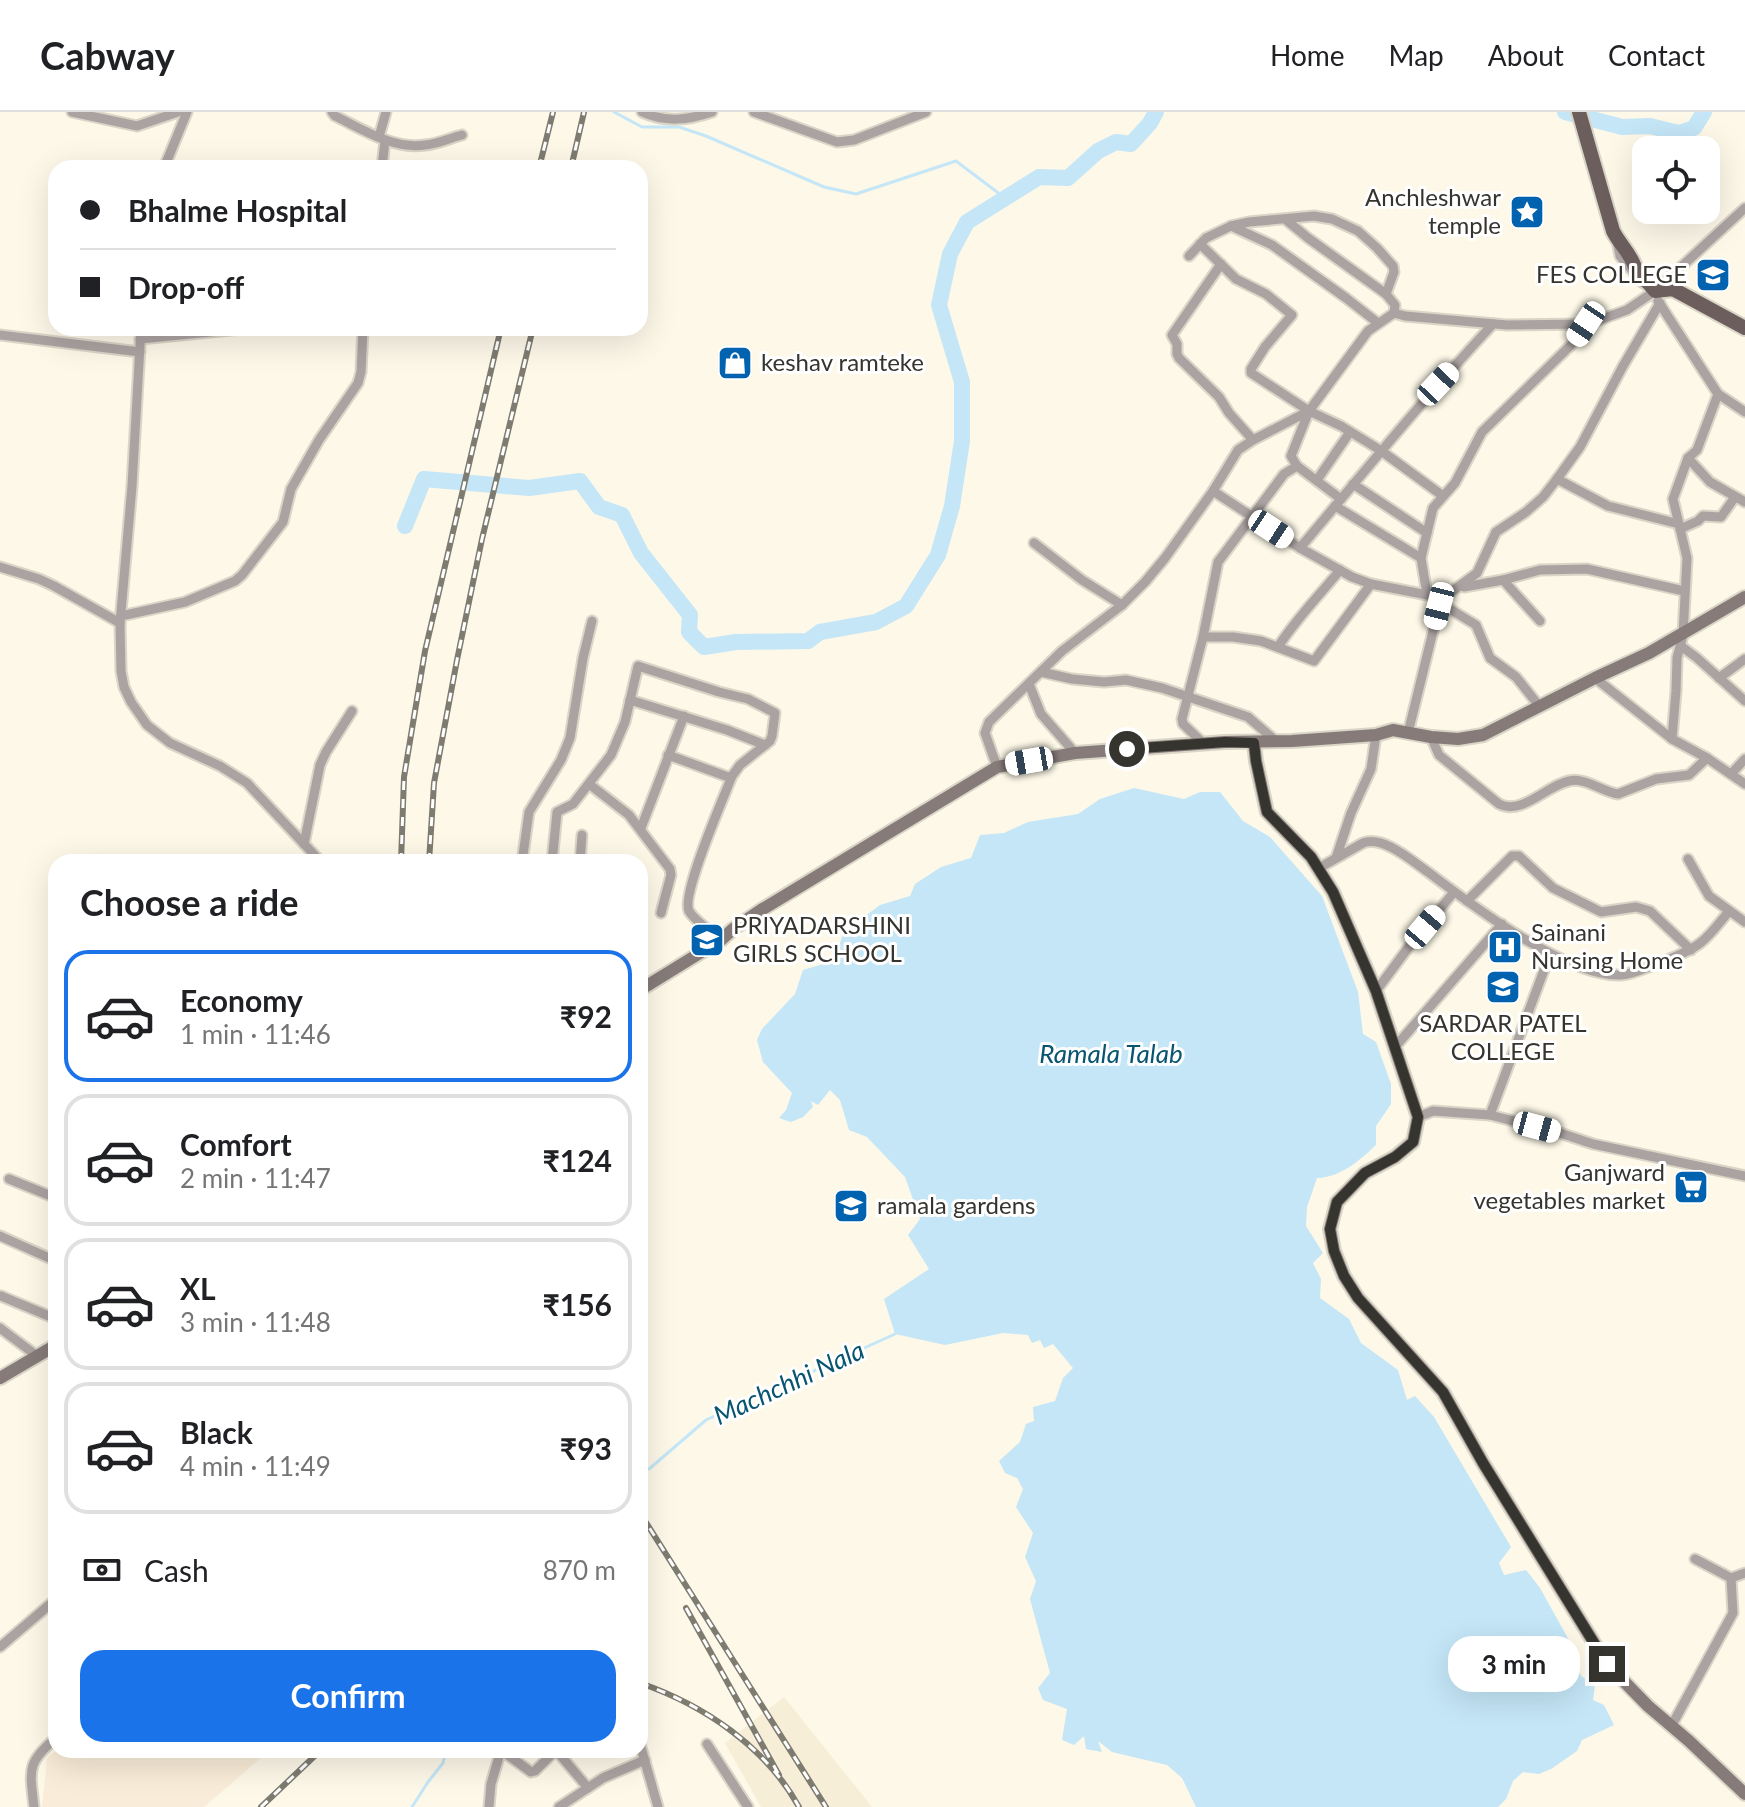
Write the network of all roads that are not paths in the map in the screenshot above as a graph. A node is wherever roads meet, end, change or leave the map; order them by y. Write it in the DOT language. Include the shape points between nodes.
graph roads {
  1 [pos="72,112"];
  2 [pos="178,112"];
  3 [pos="187,112"];
  4 [pos="332,112"];
  5 [pos="386,112"];
  6 [pos="642,112"];
  7 [pos="712,112"];
  8 [pos="754,112"];
  9 [pos="926,112"];
  10 [pos="1579,112"];
  11 [pos="692,115"];
  12 [pos="773,115"];
  13 [pos="150,116"];
  14 [pos="462,135"];
  15 [pos="382,138"];
  16 [pos="167,160"];
  17 [pos="382,160"];
  18 [pos="1745,208"];
  19 [pos="1285,219"];
  20 [pos="1231,226"];
  21 [pos="1617,240"];
  22 [pos="1200,244"];
  23 [pos="1189,256"];
  24 [pos="1221,264"];
  25 [pos="1386,294"];
  26 [pos="1656,296"];
  27 [pos="1394,313"];
  28 [pos="1378,323"];
  29 [pos="1493,324"];
  30 [pos="1586,324"];
  31 [pos="1745,328"];
  32 [pos="0,335"];
  33 [pos="140,336"];
  34 [pos="170,336"];
  35 [pos="363,336"];
  36 [pos="140,339"];
  37 [pos="140,352"];
  38 [pos="1718,394"];
  39 [pos="1309,411"];
  40 [pos="1745,412"];
  41 [pos="1350,432"];
  42 [pos="1253,440"];
  43 [pos="1380,450"];
  44 [pos="1688,458"];
  45 [pos="1297,466"];
  46 [pos="1557,479"];
  47 [pos="1317,480"];
  48 [pos="1353,484"];
  49 [pos="1213,491"];
  50 [pos="1443,496"];
  51 [pos="1740,500"];
  52 [pos="1338,503"];
  53 [pos="1253,517"];
  54 [pos="1679,526"];
  55 [pos="1427,533"];
  56 [pos="1034,543"];
  57 [pos="1300,548"];
  58 [pos="1421,558"];
  59 [pos="0,567"];
  60 [pos="1340,570"];
  61 [pos="1503,580"];
  62 [pos="1371,584"];
  63 [pos="1684,591"];
  64 [pos="1427,594"];
  65 [pos="1745,597"];
  66 [pos="1443,601"];
  67 [pos="1122,605"];
  68 [pos="120,619"];
  69 [pos="592,621"];
  70 [pos="1540,621"];
  71 [pos="1203,637"];
  72 [pos="1682,640"];
  73 [pos="1278,647"];
  74 [pos="1745,659"];
  75 [pos="1041,672"];
  76 [pos="1595,678"];
  77 [pos="1719,678"];
  78 [pos="1029,684"];
  79 [pos="1187,696"];
  80 [pos="630,700"];
  81 [pos="1745,701"];
  82 [pos="1540,707"];
  83 [pos="352,711"];
  84 [pos="684,716"];
  85 [pos="1408,733"];
  86 [pos="1376,735"];
  87 [pos="1431,737"];
  88 [pos="1672,739"];
  89 [pos="1277,742"];
  90 [pos="1254,743"];
  91 [pos="1204,744"];
  92 [pos="765,745"];
  93 [pos="1075,753"];
  94 [pos="668,755"];
  95 [pos="1707,758"];
  96 [pos="1745,759"];
  97 [pos="997,767"];
  98 [pos="1731,774"];
  99 [pos="731,778"];
  100 [pos="589,784"];
  101 [pos="1745,784"];
  102 [pos="641,828"];
  103 [pos="582,835"];
  104 [pos="304,844"];
  105 [pos="313,854"];
  106 [pos="523,854"];
  107 [pos="553,854"];
  108 [pos="581,854"];
  109 [pos="1336,858"];
  110 [pos="1688,859"];
  111 [pos="1319,868"];
  112 [pos="1454,892"];
  113 [pos="1467,901"];
  114 [pos="1729,911"];
  115 [pos="661,913"];
  116 [pos="1745,922"];
  117 [pos="1502,924"];
  118 [pos="721,940"];
  119 [pos="1691,950"];
  120 [pos="1550,954"];
  121 [pos="648,985"];
  122 [pos="1376,991"];
  123 [pos="1395,1047"];
  124 [pos="1490,1115"];
  125 [pos="1418,1117"];
  126 [pos="1745,1176"];
  127 [pos="9,1179"];
  128 [pos="48,1195"];
  129 [pos="0,1236"];
  130 [pos="48,1257"];
  131 [pos="1,1296"];
  132 [pos="48,1316"];
  133 [pos="0,1328"];
  134 [pos="48,1350"];
  135 [pos="37,1356"];
  136 [pos="0,1378"];
  137 [pos="1695,1559"];
  138 [pos="1745,1573"];
  139 [pos="1731,1578"];
  140 [pos="48,1607"];
  141 [pos="0,1647"];
  142 [pos="1672,1725"];
  143 [pos="707,1744"];
  144 [pos="48,1745"];
  145 [pos="499,1758"];
  146 [pos="512,1758"];
  147 [pos="548,1758"];
  148 [pos="563,1758"];
  149 [pos="645,1760"];
  150 [pos="588,1788"];
  151 [pos="1745,1794"];
  152 [pos="34,1807"];
  153 [pos="489,1807"];
  154 [pos="559,1807"];
  155 [pos="658,1807"];
  156 [pos="748,1807"];
  1 -- 13 [label="street" via="137,126"];
  2 -- 13 [label="street"];
  3 -- 16 [label="street"];
  4 -- 15 [label="street"];
  5 -- 15 [label="street"];
  6 -- 11 [label="street" via="658,119"];
  7 -- 11 [label="street"];
  8 -- 12 [label="street"];
  9 -- 12 [label="street" via="846,142 829,140"];
  10 -- 21 [label="main road"];
  14 -- 15 [label="street" via="421,146"];
  15 -- 17 [label="street"];
  18 -- 26 [label="street"];
  19 -- 20 [label="street"];
  19 -- 25 [label="street"];
  19 -- 25 [label="street" via="1322,216 1368,239 1393,266"];
  20 -- 22 [label="street"];
  20 -- 28 [label="street" via="1272,245"];
  21 -- 26 [label="main road"];
  21 -- 26 [label="street" via="1620,256"];
  22 -- 23 [label="street"];
  22 -- 24 [label="street"];
  24 -- 39 [label="street" via="1291,314 1250,371"];
  24 -- 42 [label="street" via="1172,335 1179,358"];
  25 -- 27 [label="street" via="1395,305"];
  26 -- 30 [label="street"];
  26 -- 31 [label="main road" via="1673,289"];
  26 -- 38 [label="street"];
  26 -- 46 [label="street" via="1586,437"];
  27 -- 28 [label="street"];
  27 -- 29 [label="street"];
  28 -- 39 [label="street"];
  29 -- 30 [label="street"];
  29 -- 43 [label="street"];
  30 -- 50 [label="street" via="1482,432"];
  32 -- 37 [label="street"];
  33 -- 36 [label="street"];
  34 -- 36 [label="street"];
  35 -- 68 [label="street" via="358,383 291,489 283,522 242,575 185,602"];
  36 -- 37 [label="street"];
  37 -- 68 [label="street"];
  38 -- 40 [label="street"];
  38 -- 44 [label="street" via="1697,450"];
  39 -- 41 [label="street"];
  39 -- 42 [label="street"];
  39 -- 45 [label="street" via="1291,456"];
  41 -- 43 [label="street"];
  41 -- 47 [label="street"];
  42 -- 49 [label="street" via="1238,450"];
  43 -- 48 [label="street"];
  43 -- 50 [label="street"];
  44 -- 51 [label="street" via="1710,482"];
  44 -- 54 [label="street" via="1673,499"];
  45 -- 47 [label="street"];
  45 -- 53 [label="street" via="1284,474"];
  46 -- 54 [label="street" via="1608,506"];
  46 -- 66 [label="street" via="1526,512 1496,532 1477,573"];
  47 -- 52 [label="street"];
  48 -- 52 [label="street"];
  48 -- 55 [label="street"];
  49 -- 53 [label="street"];
  49 -- 67 [label="street" via="1165,558"];
  50 -- 55 [label="street" via="1433,508"];
  51 -- 54 [label="street" via="1721,517 1703,516"];
  52 -- 57 [label="street"];
  52 -- 58 [label="street"];
  53 -- 57 [label="street"];
  53 -- 71 [label="street" via="1218,562"];
  54 -- 63 [label="street" via="1687,558"];
  55 -- 58 [label="street"];
  56 -- 67 [label="street"];
  57 -- 60 [label="street"];
  58 -- 64 [label="street"];
  59 -- 68 [label="street" via="54,586"];
  60 -- 62 [label="street"];
  60 -- 73 [label="street"];
  61 -- 63 [label="street" via="1540,570 1587,569"];
  61 -- 66 [label="street" via="1463,587"];
  61 -- 70 [label="street"];
  62 -- 64 [label="street"];
  62 -- 73 [label="street" via="1314,661"];
  63 -- 72 [label="street"];
  64 -- 66 [label="street"];
  65 -- 72 [label="street"];
  66 -- 82 [label="street" via="1476,625 1490,658 1516,677"];
  66 -- 85 [label="street"];
  67 -- 75 [label="street"];
  68 -- 104 [label="street" via="124,687 139,716 159,737 234,774"];
  69 -- 106 [label="street" via="571,734 529,812"];
  71 -- 73 [label="street" via="1248,638"];
  71 -- 79 [label="street"];
  72 -- 76 [label="street"];
  72 -- 77 [label="street"];
  72 -- 88 [label="street"];
  74 -- 77 [label="street"];
  75 -- 78 [label="street"];
  75 -- 79 [label="street" via="1077,680 1126,680"];
  76 -- 82 [label="street"];
  76 -- 88 [label="street"];
  77 -- 81 [label="street"];
  78 -- 93 [label="street" via="1041,714"];
  78 -- 97 [label="street" via="986,727"];
  79 -- 89 [label="street" via="1248,717"];
  79 -- 91 [label="street" via="1182,721"];
  80 -- 84 [label="street"];
  80 -- 92 [label="street" via="640,666 748,699 775,713 772,739"];
  80 -- 100 [label="street" via="613,753"];
  82 -- 87 [label="street" via="1483,735"];
  83 -- 104 [label="street" via="320,765"];
  84 -- 92 [label="street"];
  84 -- 94 [label="street"];
  85 -- 86 [label="street"];
  85 -- 87 [label="street"];
  86 -- 89 [label="street"];
  86 -- 109 [label="street" via="1371,769"];
  87 -- 95 [label="street" via="1439,755 1506,808 1569,780 1618,794 1656,779 1689,775"];
  88 -- 95 [label="street"];
  89 -- 90 [label="street"];
  90 -- 91 [label="street"];
  90 -- 111 [label="street" via="1267,812"];
  91 -- 93 [label="street"];
  92 -- 99 [label="street"];
  93 -- 97 [label="street"];
  94 -- 99 [label="street"];
  94 -- 102 [label="street"];
  95 -- 98 [label="street"];
  96 -- 98 [label="street"];
  97 -- 118 [label="street" via="761,910"];
  98 -- 101 [label="street"];
  99 -- 118 [label="street" via="688,902 691,913"];
  100 -- 102 [label="street"];
  100 -- 107 [label="street" via="573,804 557,812"];
  102 -- 115 [label="street" via="671,872"];
  103 -- 108 [label="street"];
  104 -- 105 [label="street"];
  109 -- 111 [label="street"];
  109 -- 112 [label="street" via="1375,842 1400,853"];
  110 -- 114 [label="street" via="1707,892"];
  111 -- 122 [label="street"];
  112 -- 113 [label="street"];
  112 -- 122 [label="street"];
  113 -- 117 [label="street"];
  113 -- 119 [label="street" via="1516,855 1553,888 1601,912 1636,907 1650,911"];
  114 -- 116 [label="street"];
  114 -- 119 [label="street"];
  117 -- 120 [label="street"];
  117 -- 123 [label="street"];
  118 -- 121 [label="street"];
  119 -- 120 [label="street" via="1617,975"];
  120 -- 124 [label="street"];
  122 -- 123 [label="street"];
  123 -- 125 [label="street"];
  124 -- 125 [label="street" via="1433,1111"];
  124 -- 126 [label="street" via="1593,1144"];
  125 -- 142 [label="street" via="1413,1142 1365,1173 1337,1202 1330,1229 1344,1276 1443,1392 1607,1664"];
  127 -- 128 [label="street"];
  129 -- 130 [label="street"];
  131 -- 132 [label="street"];
  133 -- 135 [label="street"];
  134 -- 135 [label="street"];
  135 -- 136 [label="street"];
  137 -- 139 [label="street"];
  138 -- 139 [label="street"];
  139 -- 142 [label="street" via="1733,1613"];
  140 -- 141 [label="street"];
  142 -- 151 [label="street"];
  143 -- 156 [label="street"];
  144 -- 152 [label="street" via="38,1753 30,1776"];
  145 -- 153 [label="street"];
  146 -- 147 [label="street" via="531,1772"];
  148 -- 150 [label="street"];
  149 -- 150 [label="street"];
  149 -- 155 [label="street"];
  150 -- 154 [label="street"];
}
